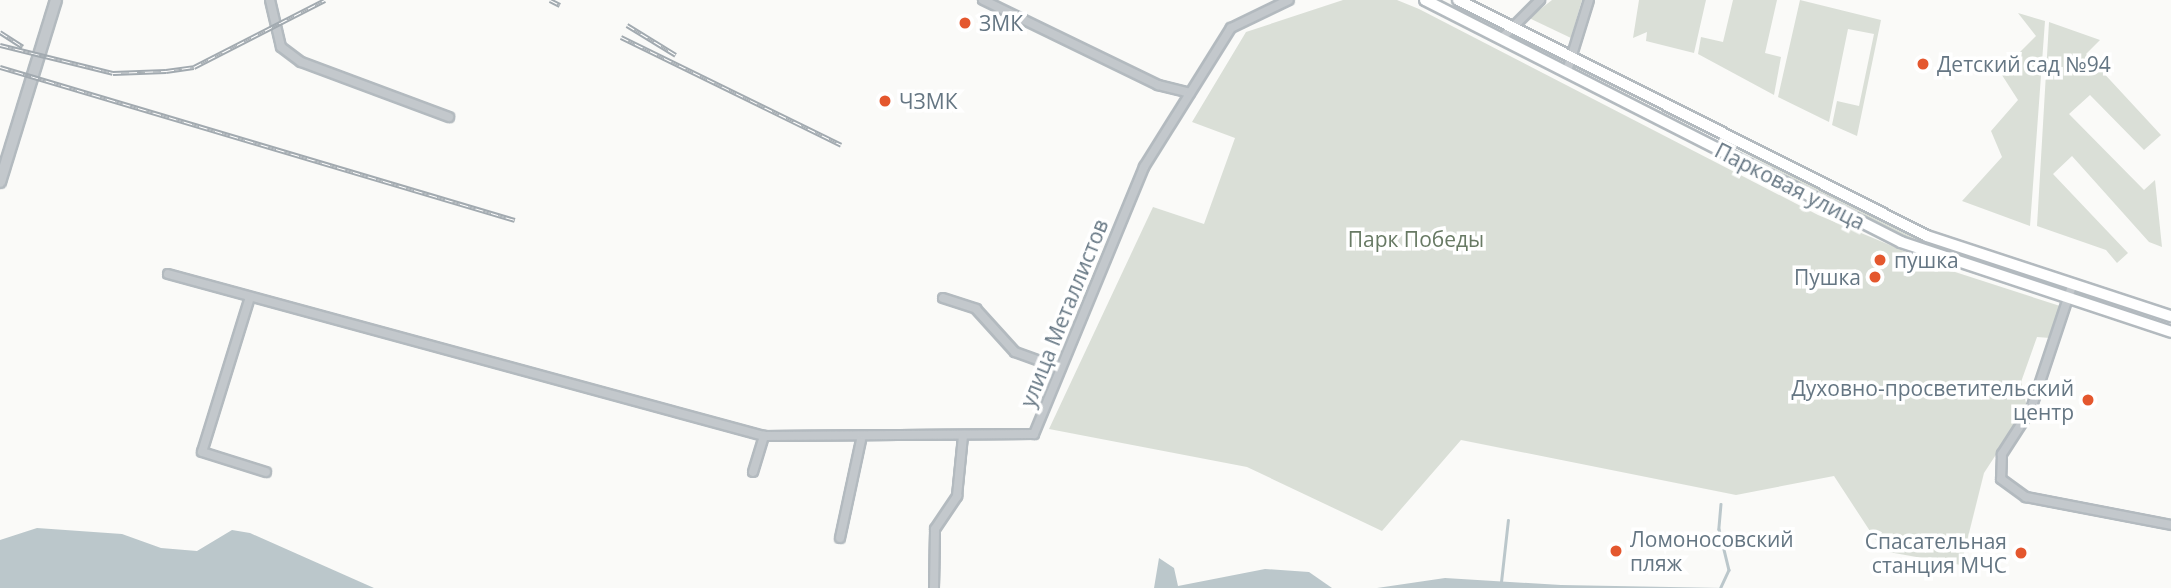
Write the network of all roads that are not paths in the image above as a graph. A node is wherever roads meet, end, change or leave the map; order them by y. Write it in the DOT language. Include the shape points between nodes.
graph roads {
  1 [pos="56,0"];
  2 [pos="270,0"];
  3 [pos="983,0"];
  4 [pos="1289,0"];
  5 [pos="1425,0"];
  6 [pos="1458,0"];
  7 [pos="1540,0"];
  8 [pos="1589,0"];
  9 [pos="1509,25"];
  10 [pos="1502,38"];
  11 [pos="1573,58"];
  12 [pos="1567,71"];
  13 [pos="1189,93"];
  14 [pos="449,117"];
  15 [pos="0,182"];
  16 [pos="168,274"];
  17 [pos="2072,286"];
  18 [pos="250,297"];
  19 [pos="943,298"];
  20 [pos="2067,301"];
  21 [pos="2171,316"];
  22 [pos="2171,332"];
  23 [pos="1059,368"];
  24 [pos="764,436"];
  25 [pos="963,436"];
  26 [pos="861,440"];
  27 [pos="753,471"];
  28 [pos="266,472"];
  29 [pos="2171,525"];
  30 [pos="840,538"];
  31 [pos="934,588"];
  1 -- 15 [label="street"];
  2 -- 14 [label="street" via="281,47 301,62"];
  3 -- 13 [label="street" via="1158,85"];
  4 -- 13 [label="street, улица Металлистов" via="1231,28"];
  5 -- 10 [label="main road, Парковая улица"];
  6 -- 9 [label="main road, Парковая улица"];
  7 -- 9 [label="street"];
  8 -- 11 [label="street"];
  9 -- 10 [label="street"];
  9 -- 11 [label="main road, Парковая улица"];
  10 -- 12 [label="main road, Парковая улица"];
  11 -- 12 [label="street"];
  11 -- 17 [label="main road, Парковая улица" via="1927,236"];
  12 -- 20 [label="main road, Парковая улица" via="1902,242"];
  13 -- 23 [label="street, улица Металлистов" via="1128,201"];
  16 -- 18 [label="street, улица Металлистов"];
  17 -- 20 [label="street"];
  17 -- 21 [label="main road, Парковая улица"];
  18 -- 24 [label="street, улица Металлистов"];
  18 -- 28 [label="street" via="202,452"];
  19 -- 23 [label="street" via="976,309 1015,352"];
  20 -- 22 [label="main road, Парковая улица"];
  20 -- 29 [label="street" via="2031,410 2002,454 2001,479 2026,497"];
  23 -- 25 [label="street, улица Металлистов" via="1034,434"];
  24 -- 26 [label="street, улица Металлистов"];
  24 -- 27 [label="street"];
  25 -- 26 [label="street, улица Металлистов"];
  25 -- 31 [label="street" via="957,496 934,529"];
  26 -- 30 [label="street"];
}
